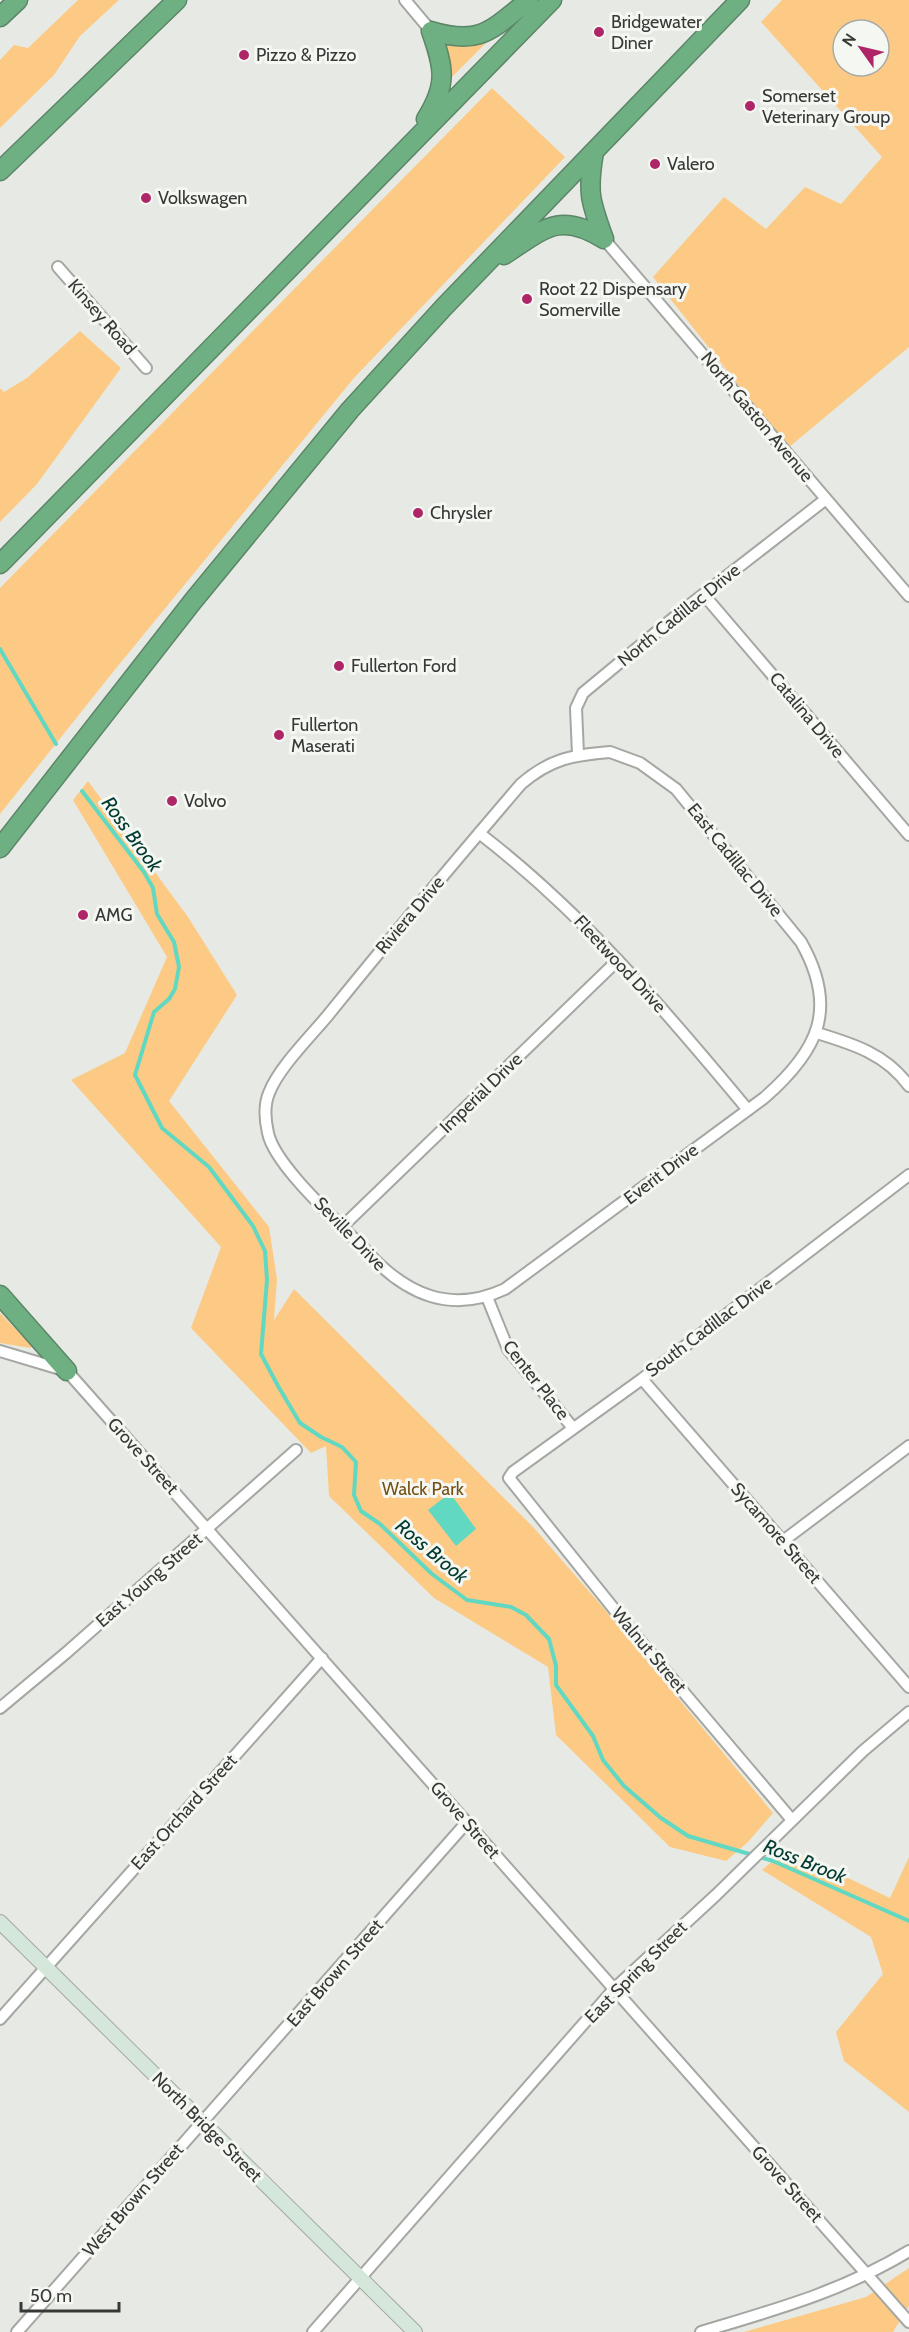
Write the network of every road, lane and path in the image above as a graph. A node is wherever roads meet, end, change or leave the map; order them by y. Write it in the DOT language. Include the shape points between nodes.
graph roads {
  1 [pos="18,0"];
  2 [pos="177,0"];
  3 [pos="405,0"];
  4 [pos="529,0"];
  5 [pos="552,0"];
  6 [pos="740,0"];
  7 [pos="0,17"];
  8 [pos="431,31"];
  9 [pos="412,142"];
  10 [pos="594,152"];
  11 [pos="0,171"];
  12 [pos="604,239"];
  13 [pos="58,267"];
  14 [pos="477,273"];
  15 [pos="146,368"];
  16 [pos="826,499"];
  17 [pos="0,564"];
  18 [pos="704,595"];
  19 [pos="909,596"];
  20 [pos="578,754"];
  21 [pos="479,833"];
  22 [pos="909,835"];
  23 [pos="0,848"];
  24 [pos="618,960"];
  25 [pos="817,1033"];
  26 [pos="909,1086"];
  27 [pos="267,1104"];
  28 [pos="747,1110"];
  29 [pos="909,1175"];
  30 [pos="343,1226"];
  31 [pos="0,1295"];
  32 [pos="487,1297"];
  33 [pos="0,1351"];
  34 [pos="67,1371"];
  35 [pos="642,1379"];
  36 [pos="573,1428"];
  37 [pos="909,1446"];
  38 [pos="296,1450"];
  39 [pos="509,1478"];
  40 [pos="208,1528"];
  41 [pos="783,1541"];
  42 [pos="322,1658"];
  43 [pos="909,1687"];
  44 [pos="0,1708"];
  45 [pos="909,1712"];
  46 [pos="792,1820"];
  47 [pos="466,1822"];
  48 [pos="0,1922"];
  49 [pos="46,1967"];
  50 [pos="614,1989"];
  51 [pos="0,2019"];
  52 [pos="202,2122"];
  53 [pos="909,2251"];
  54 [pos="868,2276"];
  55 [pos="361,2279"];
  56 [pos="909,2322"];
  57 [pos="18,2332"];
  58 [pos="313,2332"];
  59 [pos="415,2332"];
  60 [pos="701,2332"];
  1 -- 7 [label="highway"];
  2 -- 11 [label="highway"];
  3 -- 8 [label="street"];
  4 -- 8 [label="highway" via="478,36 458,38"];
  5 -- 9 [label="highway"];
  6 -- 10 [label="highway"];
  8 -- 9 [label="highway" via="441,59 442,85 435,106"];
  9 -- 17 [label="highway"];
  10 -- 12 [label="highway" via="590,200"];
  10 -- 14 [label="highway"];
  12 -- 14 [label="highway" via="580,225 556,225"];
  12 -- 16 [label="street, North Gaston Avenue"];
  13 -- 15 [label="street, Kinsey Road"];
  14 -- 23 [label="highway" via="350,410 258,520"];
  16 -- 18 [label="street, North Cadillac Drive"];
  16 -- 19 [label="street, North Gaston Avenue"];
  18 -- 20 [label="street, North Cadillac Drive" via="583,693 576,708"];
  18 -- 22 [label="street, Catalina Drive"];
  20 -- 21 [label="street, Riviera Drive" via="538,769"];
  20 -- 25 [label="street, East Cadillac Drive" via="610,752 640,763 676,789 705,822 801,942 813,964 821,1000"];
  21 -- 24 [label="street, Fleetwood Drive" via="518,863"];
  21 -- 27 [label="street, Riviera Drive" via="283,1071"];
  24 -- 28 [label="street, Fleetwood Drive"];
  24 -- 30 [label="street, Imperial Drive"];
  25 -- 26 [label="street" via="871,1052 889,1063"];
  25 -- 28 [label="street, Everit Drive" via="788,1078"];
  27 -- 30 [label="street, Seville Drive" via="268,1136 280,1160"];
  28 -- 32 [label="street, Everit Drive" via="542,1263"];
  29 -- 35 [label="street, South Cadillac Drive"];
  30 -- 32 [label="street, Seville Drive" via="387,1274 408,1288 459,1300"];
  31 -- 34 [label="highway"];
  32 -- 36 [label="street, Center Place" via="508,1349"];
  33 -- 34 [label="street"];
  34 -- 40 [label="street, Grove Street"];
  35 -- 36 [label="street, South Cadillac Drive"];
  35 -- 41 [label="street, Sycamore Street"];
  36 -- 39 [label="street, South Cadillac Drive"];
  37 -- 41 [label="street"];
  38 -- 40 [label="street, East Young Street"];
  39 -- 46 [label="street, Walnut Street" via="630,1629"];
  40 -- 42 [label="street, Grove Street"];
  40 -- 44 [label="street, East Young Street"];
  41 -- 43 [label="street, Sycamore Street"];
  42 -- 47 [label="street, Grove Street"];
  42 -- 49 [label="street, East Orchard Street"];
  45 -- 46 [label="street, East Spring Street"];
  46 -- 50 [label="street, East Spring Street"];
  47 -- 50 [label="street, Grove Street"];
  47 -- 52 [label="street, East Brown Street"];
  48 -- 49 [label="street, North Bridge Street"];
  49 -- 51 [label="street, East Orchard Street"];
  49 -- 52 [label="street, North Bridge Street"];
  50 -- 54 [label="street, Grove Street"];
  50 -- 55 [label="street, East Spring Street"];
  52 -- 55 [label="street, North Bridge Street"];
  52 -- 57 [label="street, West Brown Street"];
  53 -- 54 [label="street"];
  54 -- 56 [label="street, Grove Street"];
  54 -- 60 [label="street" via="821,2295"];
  55 -- 58 [label="street, East Spring Street"];
  55 -- 59 [label="street, North Bridge Street"];
}
